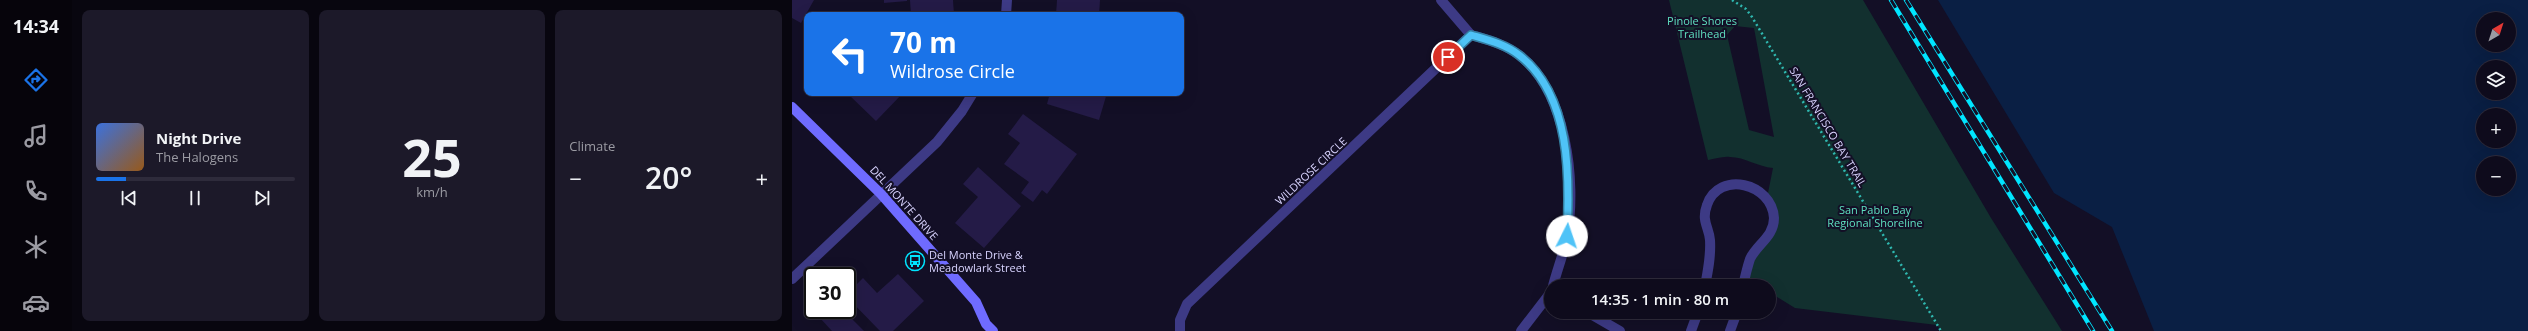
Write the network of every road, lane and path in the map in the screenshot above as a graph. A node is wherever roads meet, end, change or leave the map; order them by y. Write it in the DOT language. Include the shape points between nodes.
graph roads {
  1 [pos="1007,0"];
  2 [pos="1441,0"];
  3 [pos="1732,0"];
  4 [pos="1006,12"];
  5 [pos="1471,35"];
  6 [pos="971,96"];
  7 [pos="792,107"];
  8 [pos="881,194"];
  9 [pos="792,279"];
  10 [pos="1555,279"];
  11 [pos="1706,279"];
  12 [pos="1745,279"];
  13 [pos="1544,301"];
  14 [pos="1599,319"];
  15 [pos="1695,319"];
  16 [pos="1734,319"];
  17 [pos="988,329"];
  18 [pos="1180,331"];
  19 [pos="1521,331"];
  20 [pos="1620,331"];
  21 [pos="1691,331"];
  22 [pos="1730,331"];
  23 [pos="1940,331"];
  1 -- 4 [label="street"];
  2 -- 5 [label="street"];
  3 -- 23 [label="path, SAN FRANCISCO BAY TRAIL" via="1752,17"];
  5 -- 10 [label="street" via="1503,45 1519,55 1541,79 1553,103 1566,146 1569,193 1567,236"];
  5 -- 18 [label="street, WILDROSE CIRCLE" via="1187,304 1180,320"];
  6 -- 8 [label="street" via="937,142"];
  7 -- 8 [label="street, DEL MONTE DRIVE"];
  8 -- 9 [label="street"];
  8 -- 17 [label="street, DEL MONTE DRIVE" via="976,302"];
  11 -- 12 [label="street" via="1710,244 1704,215 1707,204 1714,194 1724,187 1735,184 1758,189 1767,198 1774,218 1767,239 1750,259"];
  13 -- 19 [label="street"];
  14 -- 20 [label="street"];
  15 -- 21 [label="street"];
  16 -- 22 [label="street"];
}
